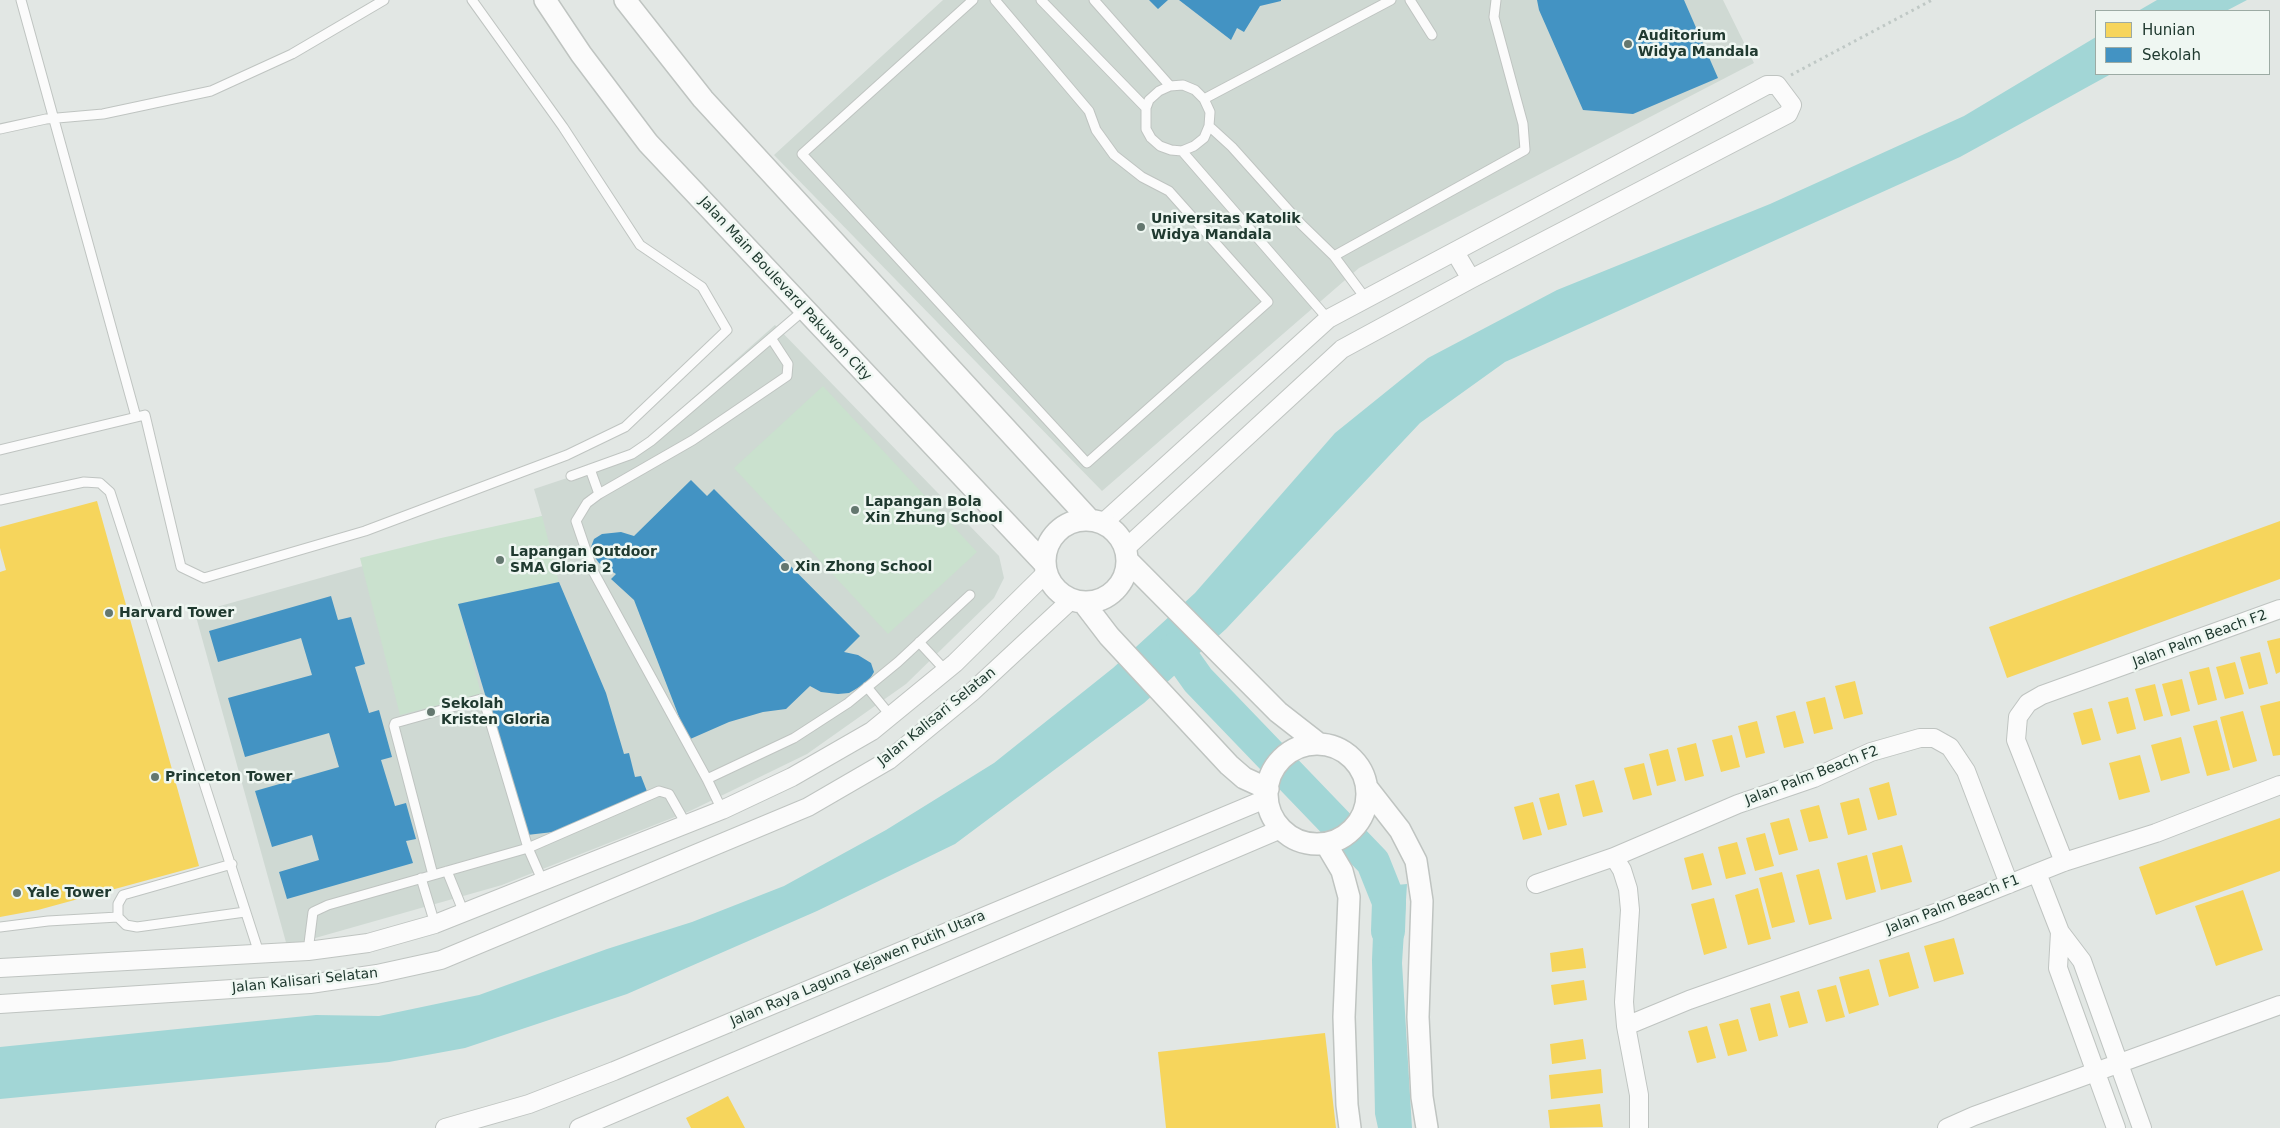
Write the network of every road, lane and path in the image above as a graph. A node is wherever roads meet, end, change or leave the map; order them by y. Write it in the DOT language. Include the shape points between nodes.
graph roads {
  1 [pos="20,0"];
  2 [pos="384,0"];
  3 [pos="472,0"];
  4 [pos="545,0"];
  5 [pos="625,0"];
  6 [pos="973,0"];
  7 [pos="995,0"];
  8 [pos="1041,0"];
  9 [pos="1094,0"];
  10 [pos="1391,0"];
  11 [pos="1410,0"];
  12 [pos="1496,0"];
  13 [pos="1932,0"];
  14 [pos="1432,35"];
  15 [pos="1775,83"];
  16 [pos="1170,86"];
  17 [pos="1204,99"];
  18 [pos="1146,108"];
  19 [pos="55,118"];
  20 [pos="1210,126"];
  21 [pos="0,130"];
  22 [pos="1182,151"];
  23 [pos="1455,252"];
  24 [pos="1334,256"];
  25 [pos="1471,280"];
  26 [pos="1366,299"];
  27 [pos="805,310"];
  28 [pos="1328,319"];
  29 [pos="771,338"];
  30 [pos="136,417"];
  31 [pos="0,450"];
  32 [pos="590,469"];
  33 [pos="571,476"];
  34 [pos="599,494"];
  35 [pos="0,500"];
  36 [pos="1096,521"];
  37 [pos="1126,554"];
  38 [pos="1045,568"];
  39 [pos="970,596"];
  40 [pos="1077,601"];
  41 [pos="2280,609"];
  42 [pos="919,642"];
  43 [pos="945,670"];
  44 [pos="868,687"];
  45 [pos="890,715"];
  46 [pos="1318,744"];
  47 [pos="707,779"];
  48 [pos="2280,785"];
  49 [pos="1368,789"];
  50 [pos="1268,794"];
  51 [pos="722,810"];
  52 [pos="686,824"];
  53 [pos="1281,829"];
  54 [pos="734,837"];
  55 [pos="1326,844"];
  56 [pos="528,848"];
  57 [pos="1614,857"];
  58 [pos="2064,862"];
  59 [pos="232,864"];
  60 [pos="447,871"];
  61 [pos="2037,873"];
  62 [pos="433,875"];
  63 [pos="420,878"];
  64 [pos="543,882"];
  65 [pos="1536,884"];
  66 [pos="2009,884"];
  67 [pos="245,912"];
  68 [pos="464,913"];
  69 [pos="118,917"];
  70 [pos="435,924"];
  71 [pos="0,928"];
  72 [pos="2060,932"];
  73 [pos="308,951"];
  74 [pos="259,953"];
  75 [pos="0,968"];
  76 [pos="0,1004"];
  77 [pos="2280,1005"];
  78 [pos="1626,1026"];
  79 [pos="2118,1063"];
  80 [pos="2094,1072"];
  81 [pos="445,1128"];
  82 [pos="579,1128"];
  83 [pos="1350,1128"];
  84 [pos="1427,1128"];
  85 [pos="1639,1128"];
  86 [pos="1947,1128"];
  87 [pos="2116,1128"];
  88 [pos="2142,1128"];
  1 -- 19 [label="lane"];
  2 -- 19 [label="lane" via="292,54 211,91 103,114"];
  3 -- 30 [label="lane" via="563,127 640,245 702,287 727,330 626,427 584,447 365,531 204,578 181,568 145,415"];
  4 -- 27 [label="street, Jalan Main Boulevard Pakuwon City" via="648,143"];
  5 -- 36 [label="street" via="703,99"];
  6 -- 7 [label="lane" via="802,154 1087,463 1268,302 1169,191 1142,178 1114,155 1096,130 1089,111"];
  8 -- 18 [label="lane"];
  9 -- 16 [label="lane"];
  10 -- 17 [label="lane"];
  11 -- 14 [label="lane"];
  12 -- 24 [label="lane" via="1494,17 1524,124 1525,150"];
  13 -- 15 [label="path"];
  15 -- 23 [label="street"];
  15 -- 25 [label="street" via="1792,105 1788,114"];
  16 -- 17 [label="lane" via="1183,85"];
  16 -- 18 [label="lane" via="1158,91"];
  17 -- 20 [label="lane" via="1210,112"];
  18 -- 22 [label="lane" via="1146,129 1151,138 1160,146"];
  19 -- 21 [label="lane"];
  19 -- 30 [label="lane"];
  20 -- 22 [label="lane" via="1204,138"];
  20 -- 24 [label="lane"];
  22 -- 28 [label="lane"];
  23 -- 25 [label="street"];
  23 -- 26 [label="street"];
  24 -- 26 [label="lane"];
  25 -- 37 [label="street" via="1342,349"];
  26 -- 28 [label="street"];
  27 -- 29 [label="lane"];
  27 -- 38 [label="street, Jalan Main Boulevard Pakuwon City"];
  28 -- 36 [label="street"];
  29 -- 32 [label="lane" via="651,441 632,454"];
  29 -- 34 [label="lane" via="788,364 787,376 693,440"];
  30 -- 31 [label="lane"];
  32 -- 33 [label="lane"];
  32 -- 34 [label="lane"];
  34 -- 47 [label="lane" via="587,503 576,521 593,571"];
  35 -- 59 [label="lane" via="84,482 100,483 110,492"];
  36 -- 37 [label="street" via="1117,533"];
  36 -- 38 [label="street" via="1074,521 1060,528 1048,544"];
  37 -- 40 [label="street" via="1124,576 1114,591 1094,602"];
  37 -- 46 [label="street" via="1237,672 1278,712"];
  38 -- 40 [label="street" via="1055,590"];
  38 -- 43 [label="street"];
  39 -- 42 [label="lane"];
  40 -- 50 [label="street" via="1182,717 1244,778"];
  40 -- 54 [label="street, Jalan Kalisari Selatan" via="888,760 808,807"];
  41 -- 58 [label="street, Jalan Palm Beach F2" via="2042,695 2028,704 2018,717 2016,740"];
  42 -- 43 [label="lane"];
  42 -- 44 [label="lane"];
  43 -- 45 [label="street"];
  44 -- 45 [label="lane"];
  44 -- 47 [label="lane" via="794,738"];
  45 -- 51 [label="street" via="872,732 792,778"];
  46 -- 49 [label="street" via="1336,748 1352,757"];
  46 -- 50 [label="street" via="1302,746 1287,753 1268,779"];
  47 -- 51 [label="lane"];
  48 -- 58 [label="street, Jalan Palm Beach F1" via="2156,832"];
  49 -- 55 [label="street" via="1366,808 1358,825 1343,837"];
  49 -- 84 [label="street" via="1400,830 1416,861 1422,902 1418,1017"];
  50 -- 53 [label="street" via="1272,814"];
  50 -- 81 [label="street, Jalan Raya Laguna Kejawen Putih Utara" via="614,1072 529,1104"];
  51 -- 52 [label="street"];
  51 -- 54 [label="street"];
  52 -- 56 [label="lane" via="670,794 659,791"];
  52 -- 64 [label="street"];
  53 -- 55 [label="street" via="1294,839"];
  53 -- 82 [label="street"];
  54 -- 76 [label="street, Jalan Kalisari Selatan" via="432,962 310,984"];
  55 -- 83 [label="street" via="1342,871 1349,897 1344,1017"];
  56 -- 60 [label="lane"];
  56 -- 62 [label="lane" via="484,701 405,720 394,726"];
  56 -- 64 [label="lane"];
  57 -- 65 [label="street, Jalan Palm Beach F2"];
  57 -- 66 [label="street, Jalan Palm Beach F2" via="1738,804 1814,778 1871,752 1920,738 1934,738 1950,747 1966,771"];
  57 -- 78 [label="street" via="1622,870 1630,910 1624,1002"];
  58 -- 61 [label="street, Jalan Palm Beach F1"];
  59 -- 67 [label="lane"];
  59 -- 69 [label="lane" via="122,896"];
  60 -- 62 [label="lane"];
  60 -- 68 [label="lane"];
  61 -- 66 [label="street, Jalan Palm Beach F1"];
  61 -- 72 [label="street"];
  62 -- 63 [label="lane"];
  63 -- 70 [label="lane"];
  63 -- 73 [label="lane" via="313,912"];
  64 -- 68 [label="street"];
  66 -- 78 [label="street, Jalan Palm Beach F1"];
  67 -- 69 [label="lane" via="137,927 126,925"];
  67 -- 74 [label="lane"];
  68 -- 70 [label="street"];
  69 -- 71 [label="lane" via="48,921"];
  70 -- 73 [label="street" via="368,943"];
  72 -- 79 [label="street" via="2082,961"];
  72 -- 80 [label="street" via="2058,968"];
  73 -- 74 [label="street"];
  74 -- 75 [label="street"];
  77 -- 79 [label="street"];
  78 -- 85 [label="street" via="1639,1095"];
  79 -- 80 [label="street"];
  79 -- 88 [label="street"];
  80 -- 86 [label="street"];
  80 -- 87 [label="street"];
}
